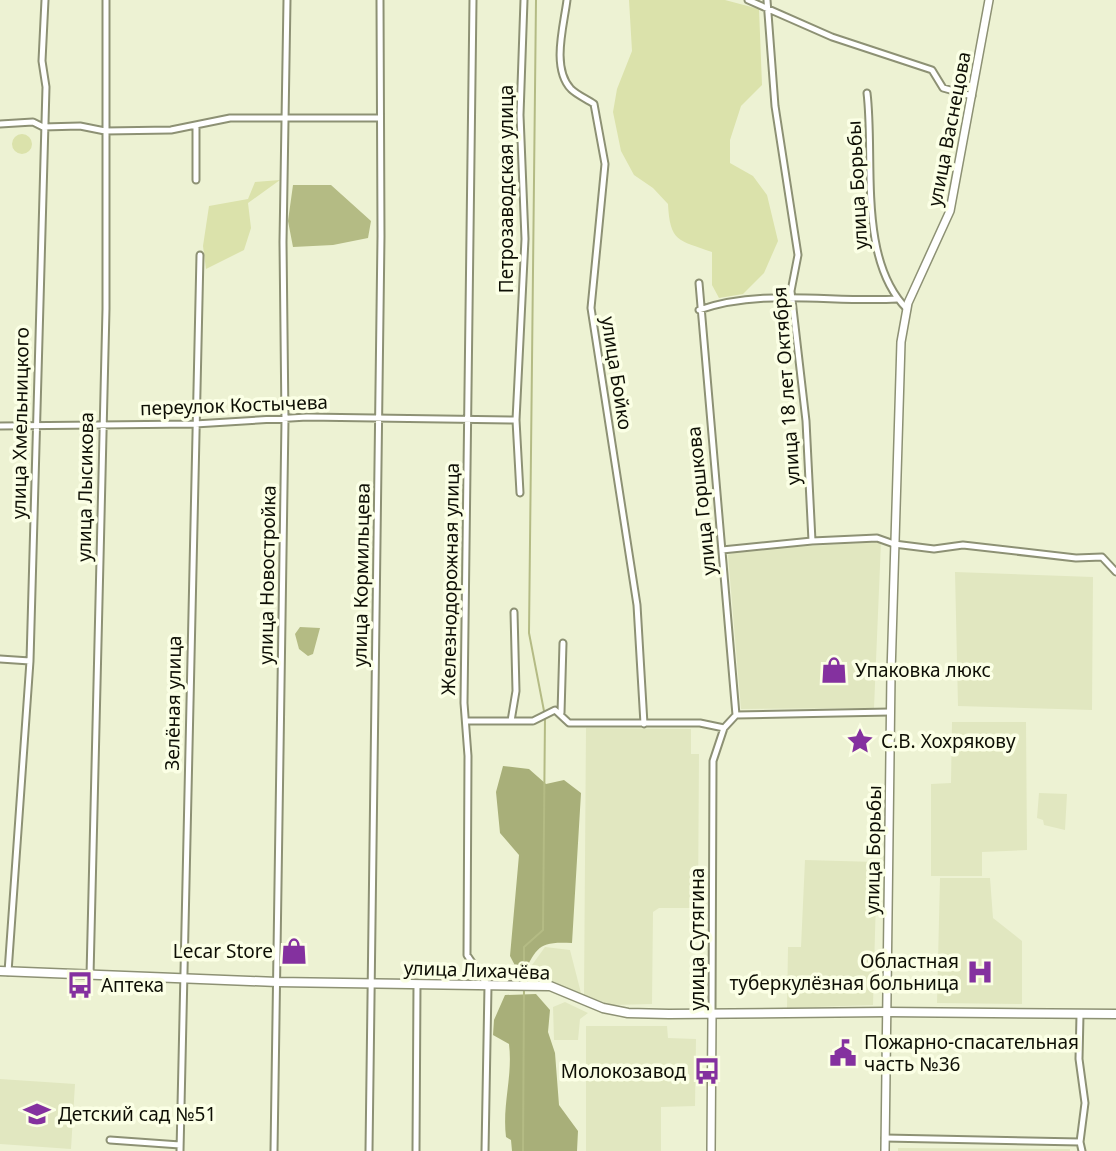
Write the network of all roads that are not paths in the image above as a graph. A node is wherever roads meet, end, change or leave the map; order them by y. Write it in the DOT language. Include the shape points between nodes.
graph roads {
  1 [pos="45,0"];
  2 [pos="106,0"];
  3 [pos="287,0"];
  4 [pos="380,0"];
  5 [pos="473,0"];
  6 [pos="524,0"];
  7 [pos="567,0"];
  8 [pos="748,0"];
  9 [pos="989,0"];
  10 [pos="766,3"];
  11 [pos="867,93"];
  12 [pos="972,96"];
  13 [pos="283,117"];
  14 [pos="379,118"];
  15 [pos="0,124"];
  16 [pos="43,127"];
  17 [pos="196,127"];
  18 [pos="105,131"];
  19 [pos="196,180"];
  20 [pos="200,255"];
  21 [pos="699,283"];
  22 [pos="897,299"];
  23 [pos="793,300"];
  24 [pos="907,309"];
  25 [pos="699,310"];
  26 [pos="378,416"];
  27 [pos="469,419"];
  28 [pos="285,420"];
  29 [pos="516,420"];
  30 [pos="102,424"];
  31 [pos="195,424"];
  32 [pos="0,426"];
  33 [pos="35,426"];
  34 [pos="520,493"];
  35 [pos="812,541"];
  36 [pos="893,547"];
  37 [pos="722,550"];
  38 [pos="1116,572"];
  39 [pos="514,612"];
  40 [pos="562,643"];
  41 [pos="0,659"];
  42 [pos="30,661"];
  43 [pos="890,712"];
  44 [pos="561,713"];
  45 [pos="736,715"];
  46 [pos="466,721"];
  47 [pos="511,721"];
  48 [pos="644,724"];
  49 [pos="724,728"];
  50 [pos="4,972"];
  51 [pos="90,976"];
  52 [pos="183,979"];
  53 [pos="277,982"];
  54 [pos="369,983"];
  55 [pos="417,984"];
  56 [pos="488,986"];
  57 [pos="887,1012"];
  58 [pos="712,1014"];
  59 [pos="1116,1014"];
  60 [pos="1080,1015"];
  61 [pos="886,1138"];
  62 [pos="110,1140"];
  63 [pos="1080,1142"];
  64 [pos="180,1148"];
  65 [pos="274,1151"];
  66 [pos="369,1151"];
  67 [pos="416,1151"];
  68 [pos="485,1151"];
  69 [pos="711,1151"];
  70 [pos="885,1151"];
  71 [pos="1082,1151"];
  1 -- 16 [label="street, улица Хмельницкого"];
  2 -- 18 [label="street, улица Лысикова"];
  3 -- 13 [label="street, улица Новостройка"];
  4 -- 14 [label="street, улица Кормильцева"];
  5 -- 27 [label="street, Железнодорожная улица"];
  6 -- 29 [label="street, Петрозаводская улица" via="520,115 525,239"];
  7 -- 48 [label="street, улица Бойко" via="560,59 563,75 571,89 594,104 606,164 591,308 637,605"];
  8 -- 10 [label="street"];
  9 -- 12 [label="street, улица Васнецова"];
  10 -- 12 [label="street" via="832,37 932,70 943,88"];
  10 -- 23 [label="street, улица 18 лет Октября" via="775,106 798,255"];
  11 -- 22 [label="street, улица Борьбы" via="876,248"];
  12 -- 24 [label="street, улица Васнецова" via="950,211"];
  13 -- 14 [label="street"];
  13 -- 17 [label="street" via="230,118"];
  13 -- 28 [label="street, улица Новостройка"];
  14 -- 26 [label="street, улица Кормильцева"];
  15 -- 16 [label="street" via="33,122"];
  16 -- 18 [label="street"];
  16 -- 33 [label="street, улица Хмельницкого"];
  17 -- 18 [label="street"];
  17 -- 19 [label="street"];
  18 -- 30 [label="street, улица Лысикова"];
  20 -- 31 [label="street, Зелёная улица"];
  21 -- 25 [label="street, улица Горшкова"];
  22 -- 23 [label="street"];
  22 -- 24 [label="street, улица Борьбы"];
  23 -- 25 [label="street" via="764,298"];
  23 -- 35 [label="street, улица 18 лет Октября"];
  24 -- 36 [label="street, улица Васнецова" via="901,342"];
  25 -- 37 [label="street, улица Горшкова"];
  26 -- 27 [label="street, переулок Костычева"];
  26 -- 28 [label="street, переулок Костычева"];
  26 -- 54 [label="street, улица Кормильцева"];
  27 -- 29 [label="street, переулок Костычева"];
  27 -- 46 [label="street, Железнодорожная улица"];
  28 -- 31 [label="street, переулок Костычева"];
  28 -- 53 [label="street, улица Новостройка"];
  29 -- 34 [label="street, Петрозаводская улица"];
  30 -- 31 [label="street, переулок Костычева"];
  30 -- 33 [label="street, переулок Костычева"];
  30 -- 51 [label="street, улица Лысикова"];
  31 -- 52 [label="street, Зелёная улица"];
  32 -- 33 [label="street, переулок Костычева"];
  33 -- 42 [label="street, улица Хмельницкого"];
  35 -- 36 [label="street" via="877,538"];
  35 -- 37 [label="street"];
  36 -- 38 [label="street" via="963,545 1102,557"];
  36 -- 43 [label="street, улица Борьбы"];
  37 -- 45 [label="street, улица Горшкова"];
  39 -- 47 [label="street" via="516,691"];
  40 -- 44 [label="street"];
  41 -- 42 [label="street"];
  42 -- 50 [label="street, улица Хмельницкого"];
  43 -- 45 [label="street"];
  43 -- 57 [label="street, улица Борьбы"];
  44 -- 47 [label="street" via="555,710 533,721"];
  44 -- 48 [label="street" via="569,723"];
  45 -- 49 [label="street"];
  46 -- 47 [label="street"];
  46 -- 56 [label="street, Железнодорожная улица" via="467,955"];
  48 -- 49 [label="street" via="700,723"];
  49 -- 58 [label="street, улица Сутягина" via="713,761"];
  50 -- 51 [label="main road, улица Лихачёва"];
  51 -- 52 [label="main road, улица Лихачёва"];
  52 -- 53 [label="main road, улица Лихачёва"];
  52 -- 64 [label="street, Зелёная улица"];
  53 -- 54 [label="main road, улица Лихачёва"];
  53 -- 65 [label="street, улица Новостройка"];
  54 -- 55 [label="main road, улица Лихачёва"];
  54 -- 66 [label="street, улица Кормильцева"];
  55 -- 56 [label="main road, улица Лихачёва"];
  55 -- 67 [label="street"];
  56 -- 58 [label="main road, улица Лихачёва" via="550,986 628,1013"];
  56 -- 68 [label="street"];
  57 -- 58 [label="main road, улица Лихачёва"];
  57 -- 60 [label="main road, улица Лихачёва"];
  57 -- 61 [label="street, улица Борьбы"];
  58 -- 69 [label="street, улица Сутягина"];
  59 -- 60 [label="main road, улица Лихачёва"];
  60 -- 63 [label="street" via="1085,1103"];
  61 -- 63 [label="street"];
  61 -- 70 [label="street, улица Борьбы"];
  62 -- 64 [label="street"];
  63 -- 71 [label="street"];
}
